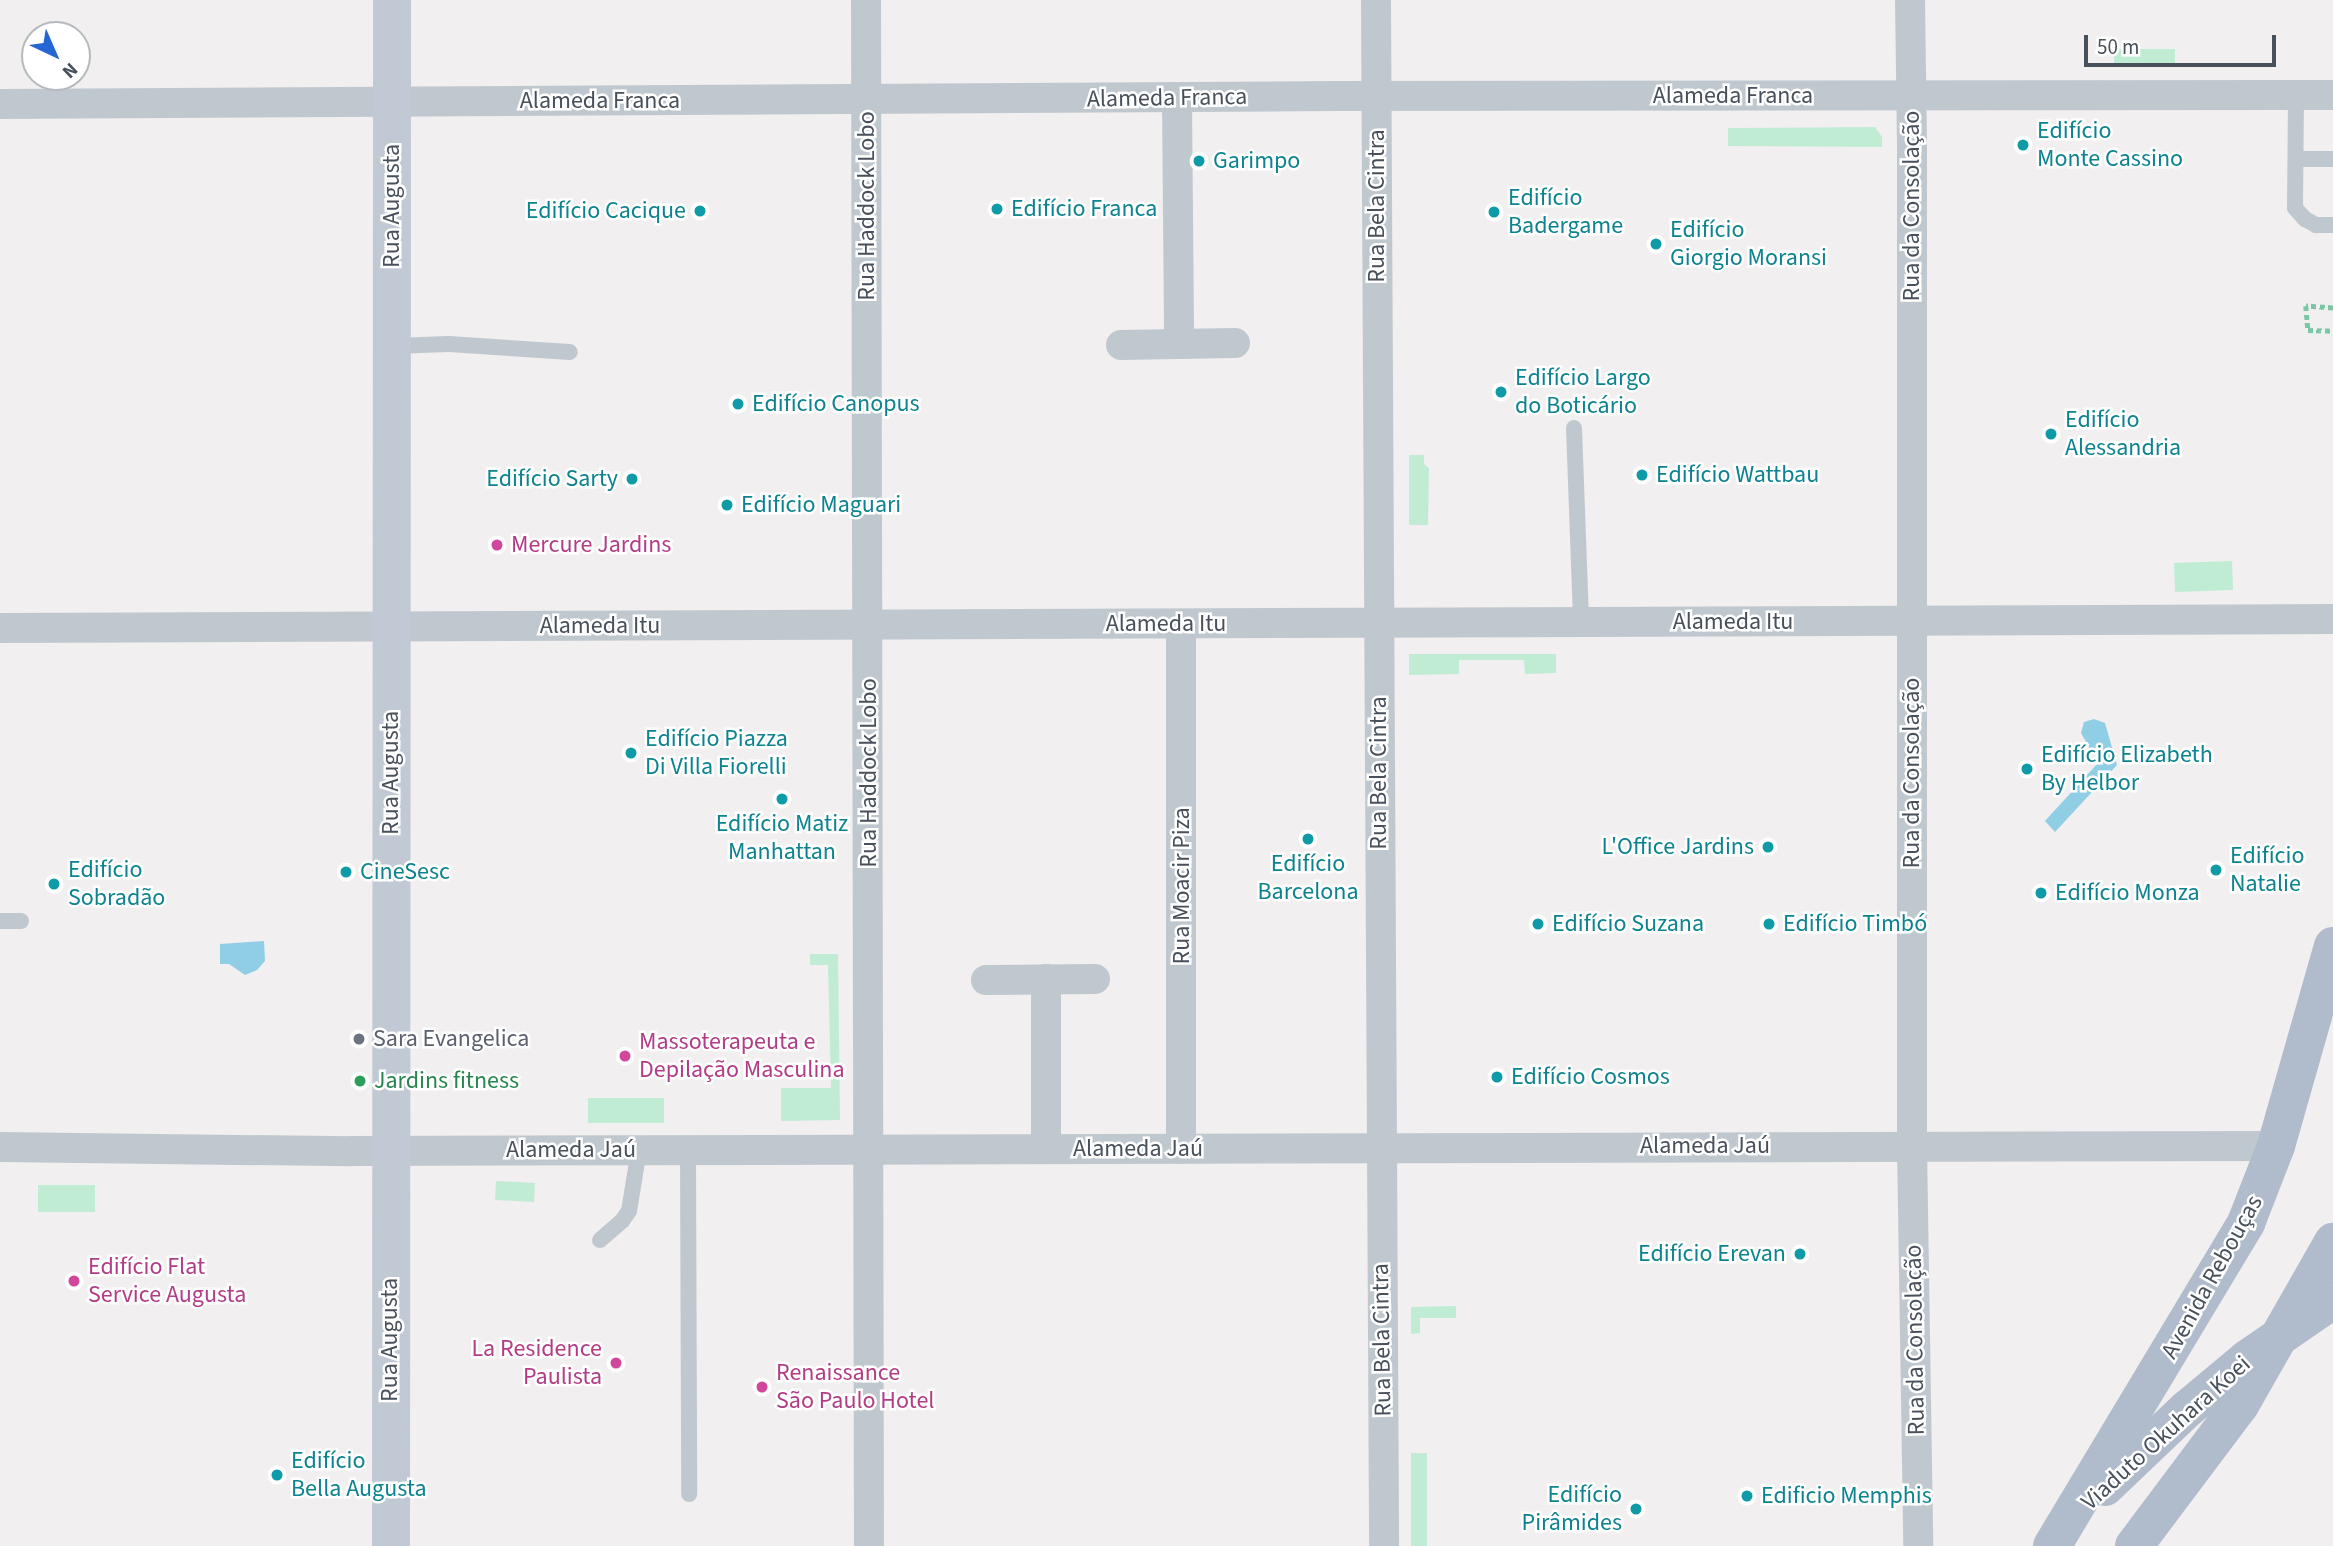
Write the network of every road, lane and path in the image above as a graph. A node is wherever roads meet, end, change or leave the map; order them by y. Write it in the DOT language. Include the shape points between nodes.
graph roads {
  1 [pos="392,0"];
  2 [pos="866,0"];
  3 [pos="1376,0"];
  4 [pos="1910,0"];
  5 [pos="2296,94"];
  6 [pos="2333,95"];
  7 [pos="1376,96"];
  8 [pos="1911,96"];
  9 [pos="1177,99"];
  10 [pos="867,100"];
  11 [pos="393,102"];
  12 [pos="0,104"];
  13 [pos="2296,159"];
  14 [pos="2333,159"];
  15 [pos="2333,225"];
  16 [pos="2333,308"];
  17 [pos="2333,331"];
  18 [pos="1179,344"];
  19 [pos="1235,344"];
  20 [pos="1121,345"];
  21 [pos="392,346"];
  22 [pos="570,352"];
  23 [pos="1574,428"];
  24 [pos="2333,619"];
  25 [pos="1912,621"];
  26 [pos="1581,622"];
  27 [pos="1379,623"];
  28 [pos="1181,624"];
  29 [pos="868,625"];
  30 [pos="392,627"];
  31 [pos="0,628"];
  32 [pos="0,920"];
  33 [pos="21,921"];
  34 [pos="2332,950"];
  35 [pos="1095,978"];
  36 [pos="1046,979"];
  37 [pos="986,980"];
  38 [pos="1912,1145"];
  39 [pos="2276,1146"];
  40 [pos="0,1147"];
  41 [pos="1380,1147"];
  42 [pos="869,1149"];
  43 [pos="1046,1149"];
  44 [pos="1181,1149"];
  45 [pos="390,1150"];
  46 [pos="639,1150"];
  47 [pos="688,1150"];
  48 [pos="2330,1237"];
  49 [pos="600,1240"];
  50 [pos="2333,1300"];
  51 [pos="689,1494"];
  52 [pos="2061,1533"];
  53 [pos="391,1546"];
  54 [pos="869,1546"];
  55 [pos="1384,1546"];
  56 [pos="1918,1546"];
  57 [pos="2134,1546"];
  1 -- 11 [label="main road, Rua Augusta"];
  2 -- 10 [label="street, Rua Haddock Lobo"];
  3 -- 7 [label="street, Rua Bela Cintra"];
  4 -- 8 [label="street, Rua da Consolação"];
  5 -- 6 [label="street, Alameda Franca"];
  5 -- 8 [label="street, Alameda Franca"];
  5 -- 13 [label="lane"];
  7 -- 8 [label="street, Alameda Franca"];
  7 -- 9 [label="street, Alameda Franca"];
  7 -- 27 [label="street, Rua Bela Cintra"];
  8 -- 25 [label="street, Rua da Consolação"];
  9 -- 10 [label="street, Alameda Franca"];
  9 -- 18 [label="street"];
  10 -- 11 [label="street, Alameda Franca"];
  10 -- 29 [label="street, Rua Haddock Lobo"];
  11 -- 12 [label="street, Alameda Franca"];
  11 -- 21 [label="main road, Rua Augusta"];
  13 -- 14 [label="lane"];
  13 -- 15 [label="lane" via="2295,208 2316,225"];
  16 -- 17 [label="path" via="2306,306 2308,330"];
  18 -- 19 [label="street"];
  18 -- 20 [label="street"];
  21 -- 22 [label="lane" via="449,344"];
  21 -- 30 [label="main road, Rua Augusta"];
  23 -- 26 [label="lane"];
  24 -- 25 [label="street, Alameda Itu"];
  25 -- 26 [label="street, Alameda Itu"];
  25 -- 38 [label="street, Rua da Consolação"];
  26 -- 27 [label="street, Alameda Itu"];
  27 -- 28 [label="street, Alameda Itu"];
  27 -- 41 [label="street, Rua Bela Cintra"];
  28 -- 29 [label="street, Alameda Itu"];
  28 -- 44 [label="street, Rua Moacir Piza"];
  29 -- 30 [label="street, Alameda Itu"];
  29 -- 42 [label="street, Rua Haddock Lobo"];
  30 -- 31 [label="street, Alameda Itu"];
  30 -- 45 [label="main road, Rua Augusta"];
  32 -- 33 [label="lane"];
  34 -- 39 [label="main road, Avenida Rebouças"];
  35 -- 36 [label="street"];
  36 -- 37 [label="street"];
  36 -- 43 [label="street"];
  38 -- 39 [label="street, Alameda Jaú"];
  38 -- 41 [label="street, Alameda Jaú"];
  38 -- 56 [label="street, Rua da Consolação"];
  39 -- 52 [label="main road, Avenida Rebouças" via="2246,1223"];
  40 -- 45 [label="street, Alameda Jaú"];
  41 -- 44 [label="street, Alameda Jaú"];
  41 -- 55 [label="street, Rua Bela Cintra"];
  42 -- 43 [label="street, Alameda Jaú"];
  42 -- 47 [label="street, Alameda Jaú"];
  42 -- 54 [label="street, Rua Haddock Lobo"];
  43 -- 44 [label="street, Alameda Jaú"];
  45 -- 46 [label="street, Alameda Jaú"];
  45 -- 53 [label="main road, Rua Augusta"];
  46 -- 47 [label="street, Alameda Jaú"];
  46 -- 49 [label="lane" via="629,1211"];
  47 -- 51 [label="lane"];
  48 -- 57 [label="main road" via="2241,1405"];
  50 -- 52 [label="main road, Viaduto Okuhara Koei, bridge" via="2247,1359 2187,1409"];
}
